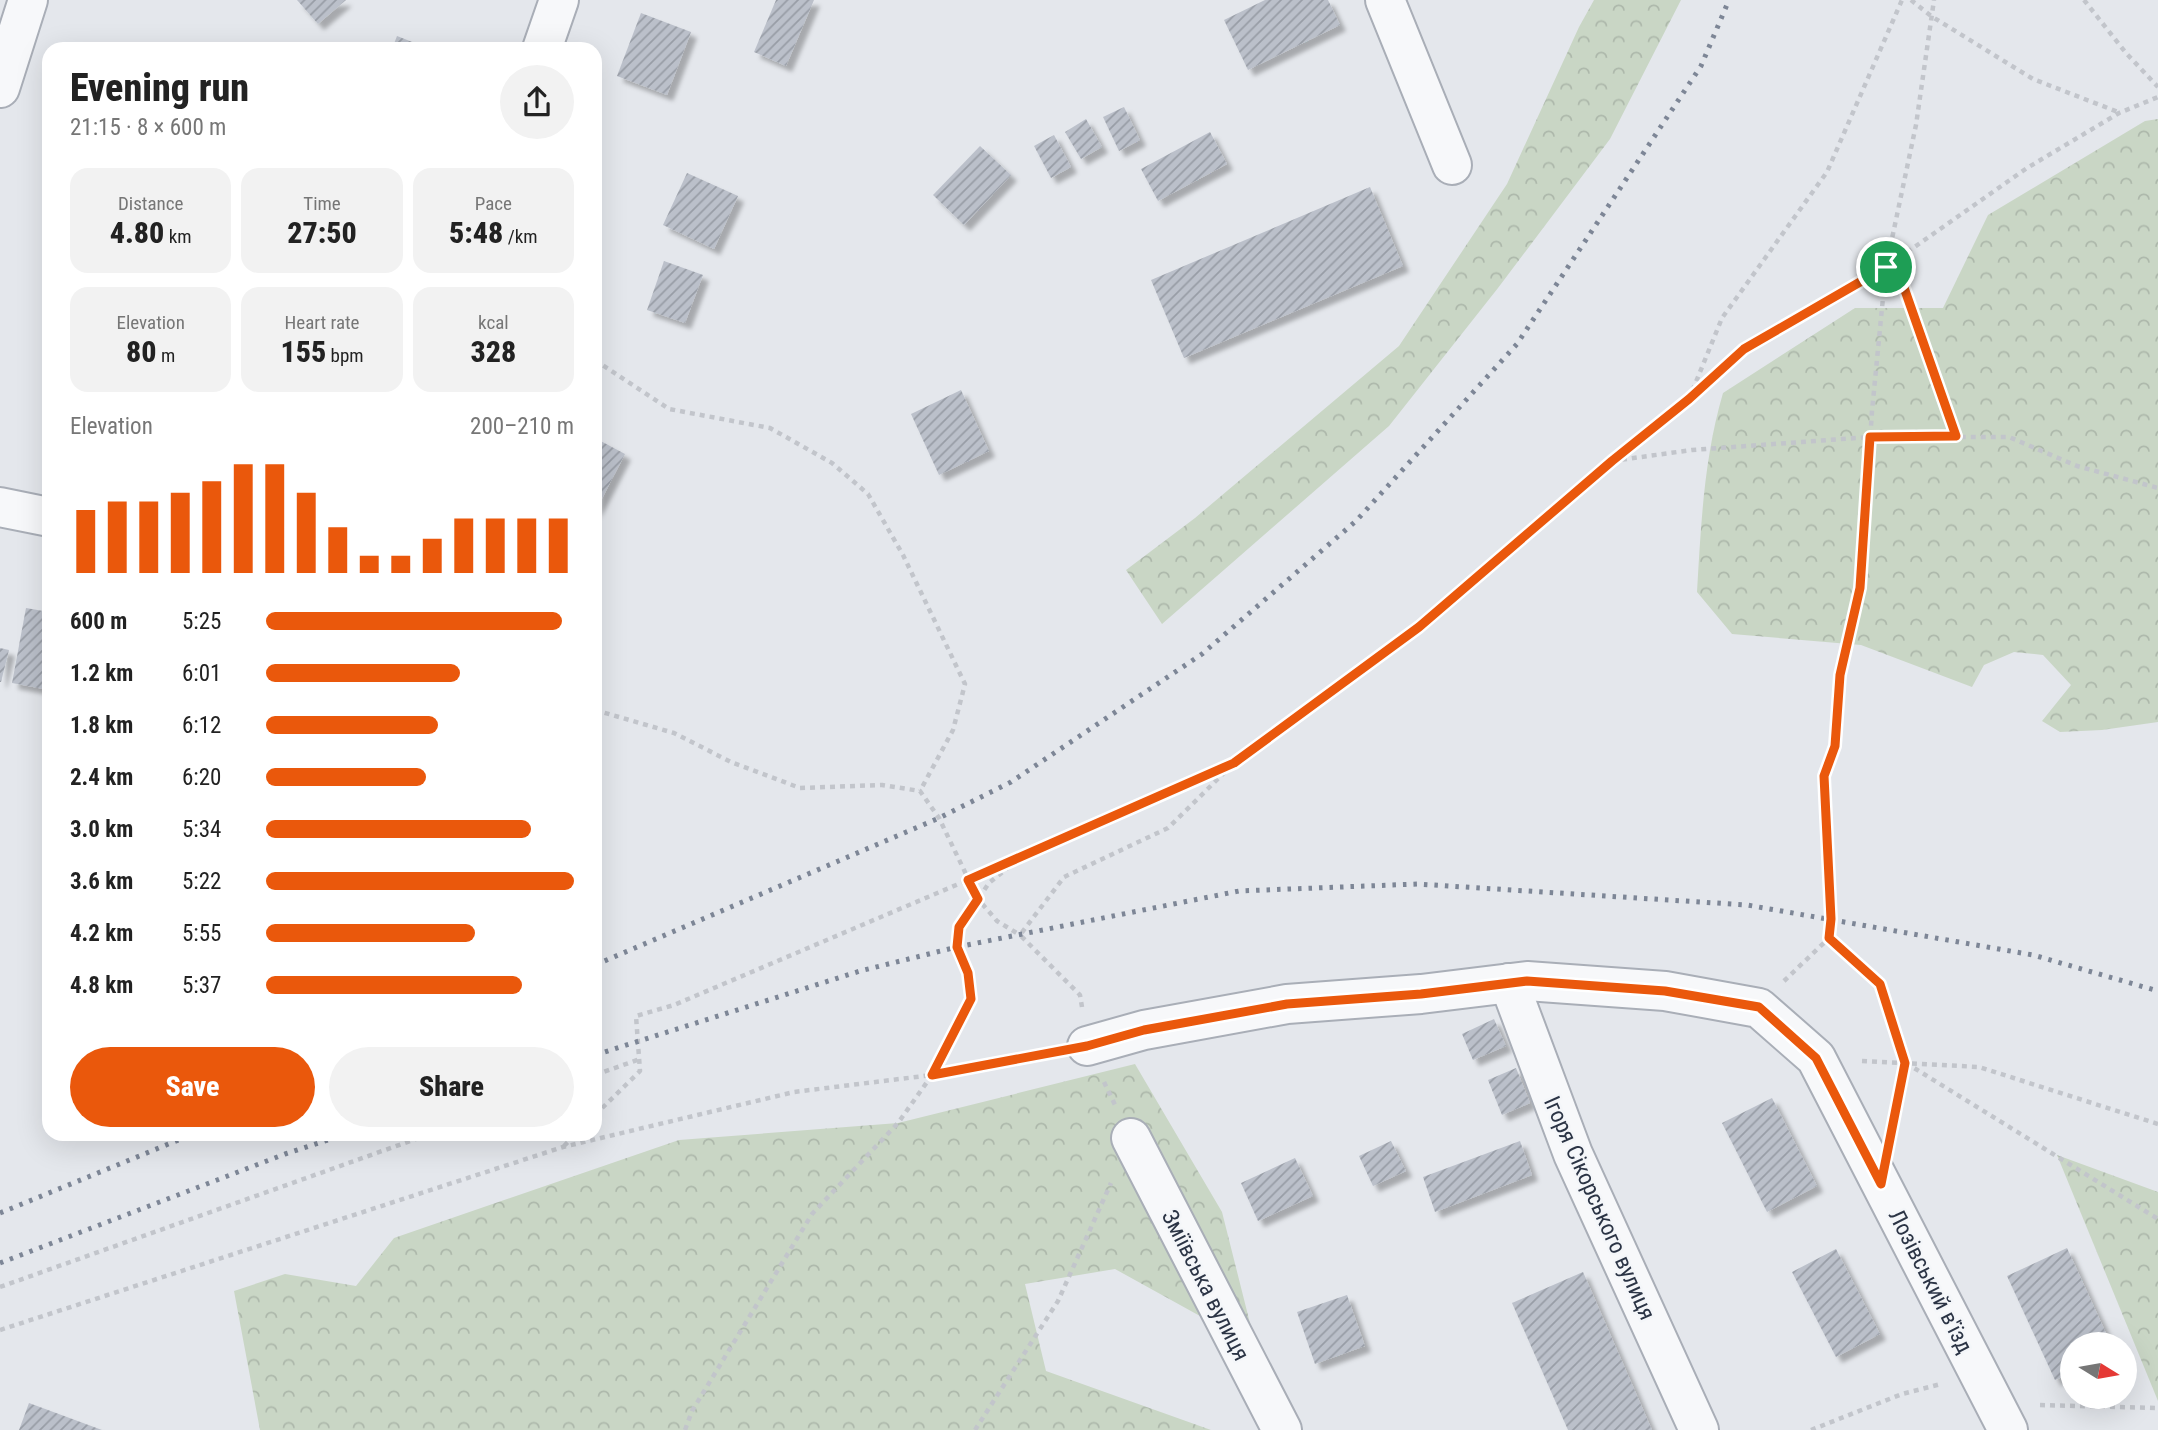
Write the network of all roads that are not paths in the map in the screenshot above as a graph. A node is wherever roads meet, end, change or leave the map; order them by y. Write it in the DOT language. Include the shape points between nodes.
graph roads {
  1 [pos="28,0"];
  2 [pos="559,0"];
  3 [pos="1385,0"];
  4 [pos="544,42"];
  5 [pos="0,88"];
  6 [pos="1452,165"];
  7 [pos="0,507"];
  8 [pos="42,516"];
  9 [pos="1509,983"];
  10 [pos="1087,1046"];
  11 [pos="1131,1139"];
  12 [pos="2001,1417"];
  13 [pos="1282,1430"];
  14 [pos="1699,1430"];
  1 -- 5 [label="street"];
  2 -- 4 [label="street"];
  3 -- 6 [label="street"];
  7 -- 8 [label="street"];
  9 -- 10 [label="street" via="1287,1004 1144,1030"];
  9 -- 12 [label="street, Лозівський в'їзд" via="1665,991 1759,1007 1816,1058"];
  9 -- 14 [label="street, Ігоря Сікорського вулиця" via="1573,1154"];
  11 -- 13 [label="street, Зміївська вулиця"];
}
